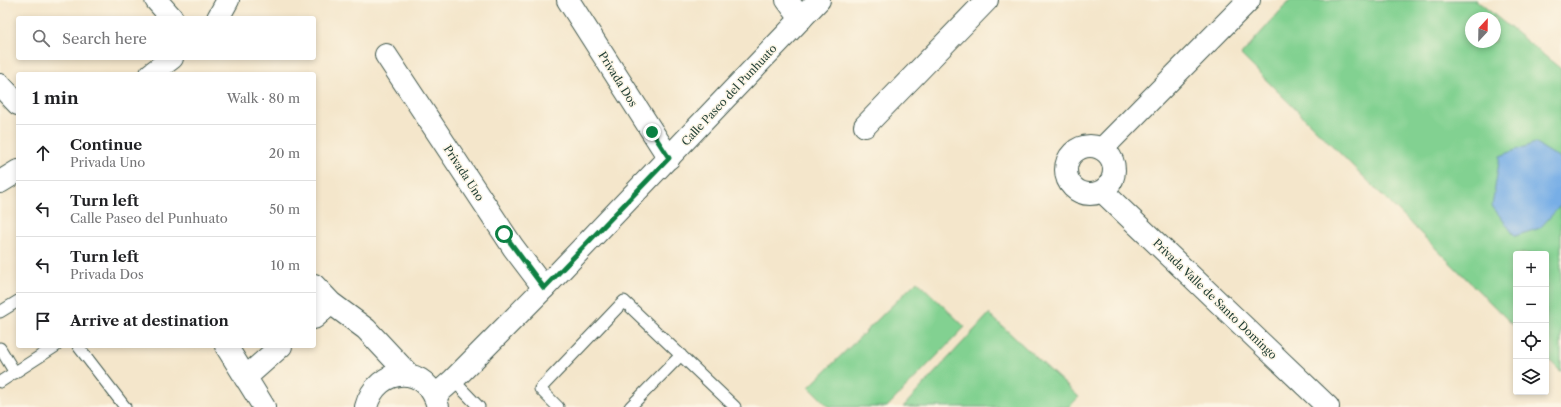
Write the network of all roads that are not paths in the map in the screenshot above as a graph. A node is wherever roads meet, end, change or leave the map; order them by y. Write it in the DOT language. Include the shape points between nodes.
graph roads {
  1 [pos="156,0"];
  2 [pos="228,0"];
  3 [pos="568,0"];
  4 [pos="787,0"];
  5 [pos="819,0"];
  6 [pos="987,0"];
  7 [pos="1249,0"];
  8 [pos="170,16"];
  9 [pos="219,16"];
  10 [pos="801,18"];
  11 [pos="386,55"];
  12 [pos="169,60"];
  13 [pos="154,72"];
  14 [pos="0,85"];
  15 [pos="16,102"];
  16 [pos="865,126"];
  17 [pos="1102,149"];
  18 [pos="669,158"];
  19 [pos="16,172"];
  20 [pos="0,182"];
  21 [pos="1102,191"];
  22 [pos="316,287"];
  23 [pos="544,288"];
  24 [pos="16,302"];
  25 [pos="331,303"];
  26 [pos="0,312"];
  27 [pos="316,316"];
  28 [pos="0,348"];
  29 [pos="53,348"];
  30 [pos="80,348"];
  31 [pos="227,348"];
  32 [pos="279,348"];
  33 [pos="681,355"];
  34 [pos="15,373"];
  35 [pos="409,375"];
  36 [pos="245,378"];
  37 [pos="453,380"];
  38 [pos="0,382"];
  39 [pos="437,401"];
  40 [pos="125,407"];
  41 [pos="264,407"];
  42 [pos="366,407"];
  43 [pos="479,407"];
  44 [pos="558,407"];
  45 [pos="630,407"];
  46 [pos="735,407"];
  47 [pos="1328,407"];
  1 -- 8 [label="street"];
  2 -- 9 [label="street"];
  3 -- 18 [label="street, Privada Dos"];
  4 -- 10 [label="street"];
  5 -- 10 [label="street, Calle Paseo del Punhuato"];
  6 -- 16 [label="street"];
  7 -- 17 [label="street"];
  10 -- 18 [label="street, Calle Paseo del Punhuato"];
  11 -- 23 [label="street, Privada Uno" via="513,247"];
  12 -- 13 [label="street"];
  14 -- 15 [label="street"];
  17 -- 21 [label="street" via="1110,155 1114,175 1110,184"];
  17 -- 21 [label="street" via="1094,146 1078,149 1069,158 1066,170 1072,185 1078,191 1094,194"];
  18 -- 23 [label="street, Calle Paseo del Punhuato"];
  19 -- 20 [label="street"];
  21 -- 47 [label="street, Privada Valle de Santo Domingo"];
  22 -- 25 [label="street"];
  23 -- 37 [label="street, Calle Paseo del Punhuato"];
  24 -- 26 [label="lane"];
  25 -- 27 [label="street"];
  25 -- 35 [label="street" via="366,329"];
  28 -- 34 [label="lane"];
  29 -- 34 [label="lane"];
  30 -- 40 [label="lane"];
  31 -- 36 [label="street"];
  32 -- 36 [label="street"];
  33 -- 44 [label="lane" via="624,301 540,389"];
  33 -- 45 [label="lane"];
  33 -- 46 [label="lane"];
  34 -- 38 [label="lane"];
  35 -- 39 [label="street" via="421,379 431,387"];
  35 -- 42 [label="street" via="387,378 376,386"];
  36 -- 41 [label="street"];
  37 -- 39 [label="street, Calle Paseo del Punhuato"];
  37 -- 43 [label="lane"];
}
